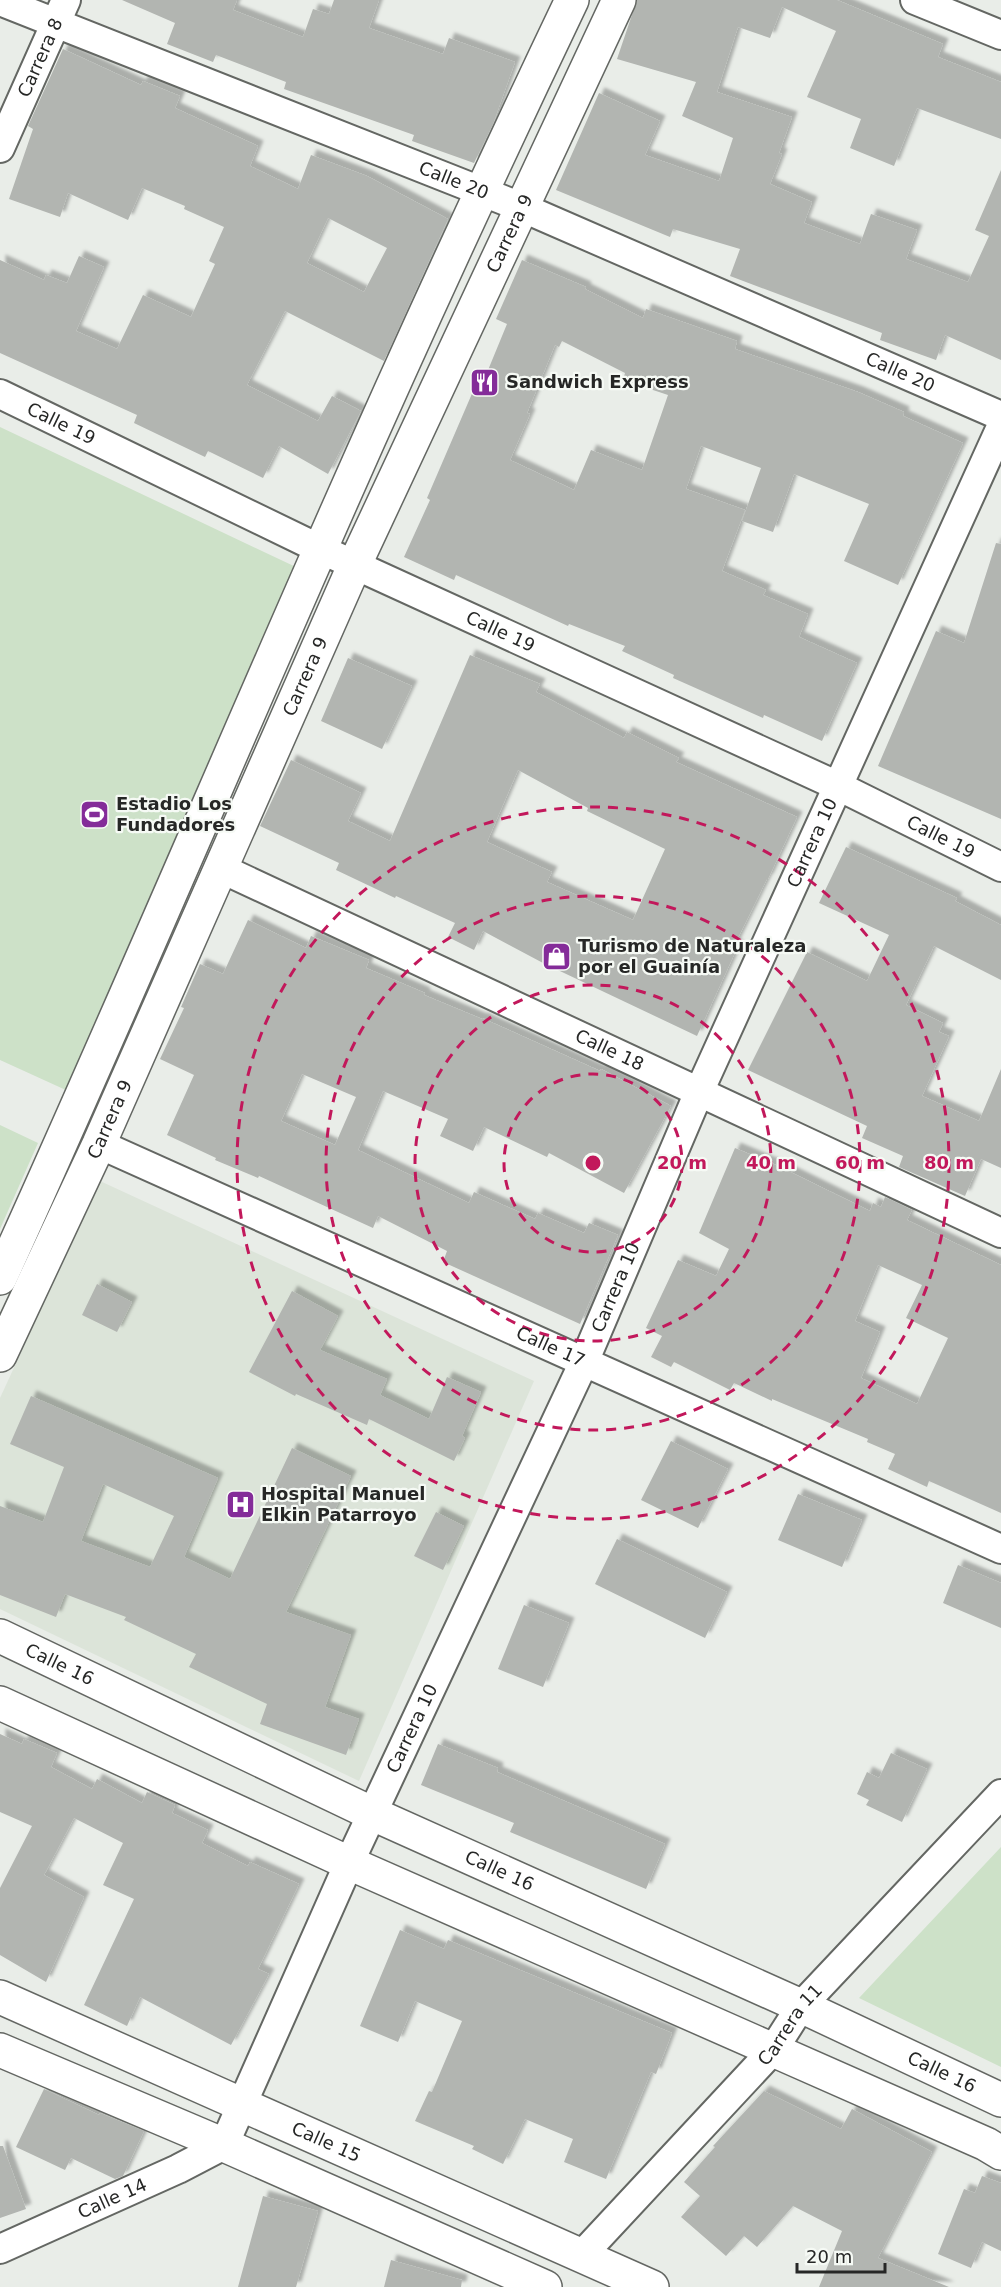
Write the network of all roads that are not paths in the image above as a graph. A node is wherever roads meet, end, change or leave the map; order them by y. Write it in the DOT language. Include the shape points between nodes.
graph roads {
  1 [pos="572,0"];
  2 [pos="619,0"];
  3 [pos="915,0"];
  4 [pos="0,1"];
  5 [pos="61,11"];
  6 [pos="1001,35"];
  7 [pos="0,148"];
  8 [pos="481,191"];
  9 [pos="521,207"];
  10 [pos="0,394"];
  11 [pos="1001,416"];
  12 [pos="1001,427"];
  13 [pos="320,549"];
  14 [pos="355,564"];
  15 [pos="838,786"];
  16 [pos="1001,867"];
  17 [pos="220,868"];
  18 [pos="699,1092"];
  19 [pos="99,1144"];
  20 [pos="1001,1233"];
  21 [pos="0,1278"];
  22 [pos="0,1355"];
  23 [pos="584,1362"];
  24 [pos="1001,1549"];
  25 [pos="0,1636"];
  26 [pos="0,1703"];
  27 [pos="1001,1794"];
  28 [pos="373,1814"];
  29 [pos="349,1863"];
  30 [pos="0,1997"];
  31 [pos="801,2006"];
  32 [pos="0,2050"];
  33 [pos="773,2050"];
  34 [pos="1001,2100"];
  35 [pos="241,2104"];
  36 [pos="224,2145"];
  37 [pos="1001,2153"];
  38 [pos="0,2249"];
  39 [pos="581,2256"];
  40 [pos="545,2287"];
  41 [pos="652,2287"];
  1 -- 8 [label="street, Carrera 9"];
  2 -- 9 [label="street, Carrera 9"];
  3 -- 6 [label="street"];
  4 -- 5 [label="street, Calle 20"];
  5 -- 7 [label="street, Carrera 8"];
  5 -- 8 [label="street, Calle 20"];
  8 -- 9 [label="street, Calle 20"];
  8 -- 13 [label="street, Carrera 9"];
  9 -- 11 [label="street, Calle 20"];
  9 -- 14 [label="street, Carrera 9"];
  10 -- 13 [label="street, Calle 19"];
  12 -- 15 [label="street, Carrera 10"];
  13 -- 14 [label="street, Calle 19"];
  13 -- 21 [label="street, Carrera 9" via="93,1074"];
  14 -- 15 [label="street, Calle 19"];
  14 -- 17 [label="street, Carrera 9"];
  15 -- 16 [label="street, Calle 19"];
  15 -- 18 [label="street, Carrera 10"];
  17 -- 18 [label="street, Calle 18"];
  17 -- 19 [label="street, Carrera 9"];
  18 -- 20 [label="street, Calle 18"];
  18 -- 23 [label="street, Carrera 10"];
  19 -- 22 [label="street, Carrera 9"];
  19 -- 23 [label="street, Calle 17"];
  23 -- 24 [label="street, Calle 17"];
  23 -- 28 [label="street, Carrera 10"];
  25 -- 28 [label="street, Calle 16"];
  26 -- 29 [label="street"];
  27 -- 31 [label="street, Carrera 11"];
  28 -- 29 [label="street, Carrera 10"];
  28 -- 31 [label="street, Calle 16"];
  29 -- 33 [label="street"];
  29 -- 35 [label="street, Carrera 10"];
  30 -- 35 [label="street, Calle 15"];
  31 -- 33 [label="street, Carrera 11"];
  31 -- 34 [label="street, Calle 16"];
  32 -- 36 [label="street"];
  33 -- 37 [label="street"];
  33 -- 39 [label="street, Carrera 11"];
  35 -- 36 [label="street, Carrera 10"];
  35 -- 39 [label="street, Calle 15"];
  36 -- 38 [label="street, Calle 14"];
  36 -- 40 [label="street"];
  39 -- 41 [label="street, Calle 15"];
}
